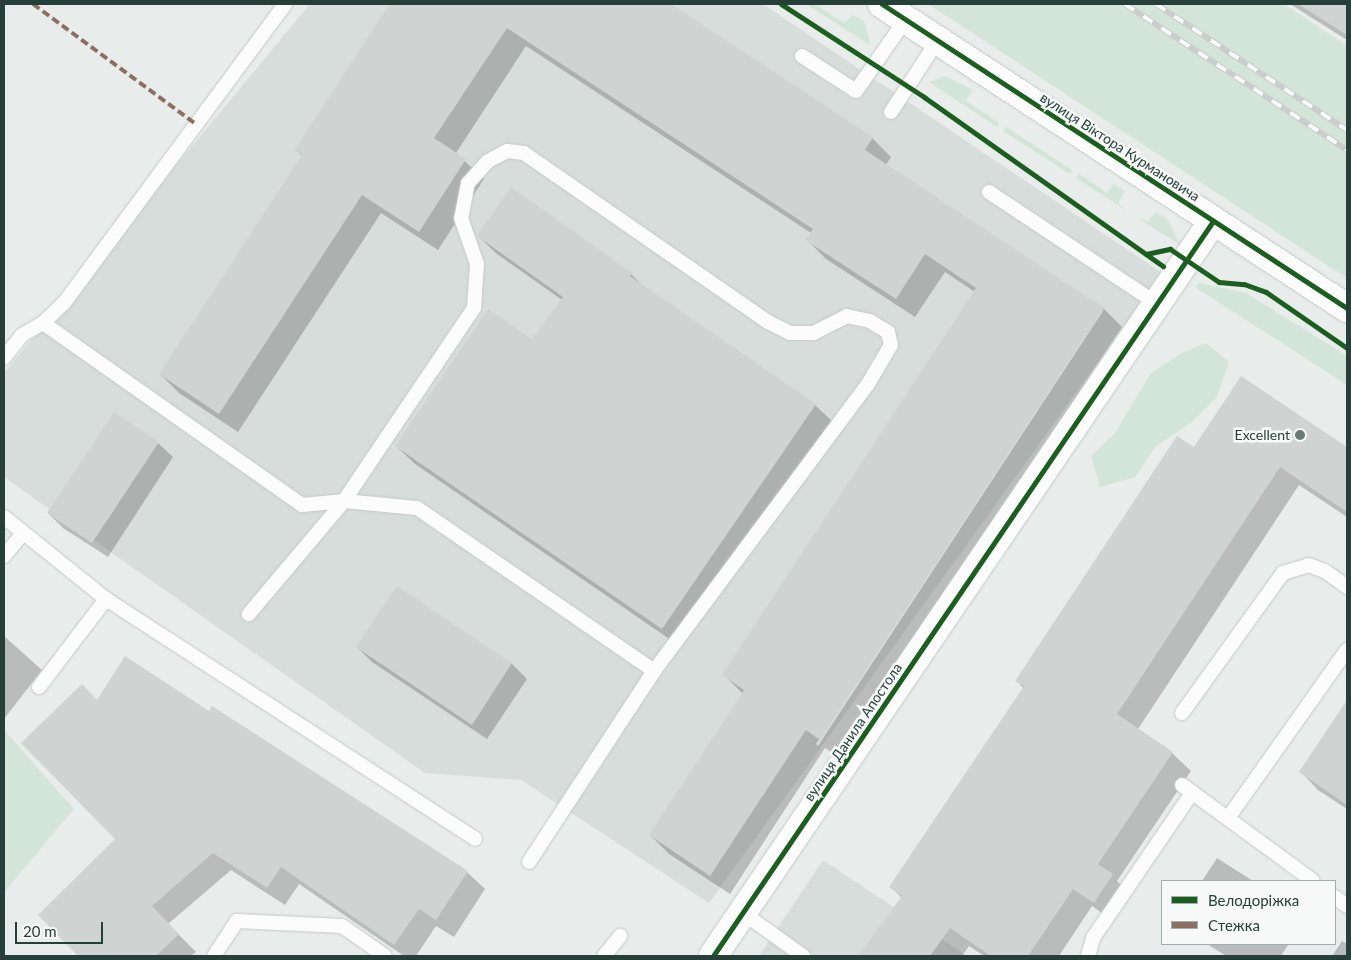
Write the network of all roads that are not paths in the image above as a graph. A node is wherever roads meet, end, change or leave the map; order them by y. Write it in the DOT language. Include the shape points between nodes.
graph roads {
  1 [pos="285,4"];
  2 [pos="882,4"];
  3 [pos="906,19"];
  4 [pos="938,40"];
  5 [pos="802,56"];
  6 [pos="891,112"];
  7 [pos="989,192"];
  8 [pos="1213,221"];
  9 [pos="1159,305"];
  10 [pos="1347,308"];
  11 [pos="43,323"];
  12 [pos="4,358"];
  13 [pos="344,502"];
  14 [pos="4,517"];
  15 [pos="23,533"];
  16 [pos="4,556"];
  17 [pos="1347,587"];
  18 [pos="106,599"];
  19 [pos="249,614"];
  20 [pos="1347,650"];
  21 [pos="654,671"];
  22 [pos="39,686"];
  23 [pos="1182,713"];
  24 [pos="1228,818"];
  25 [pos="475,839"];
  26 [pos="529,862"];
  27 [pos="1312,880"];
  28 [pos="1336,898"];
  29 [pos="1347,906"];
  30 [pos="743,913"];
  31 [pos="620,936"];
  32 [pos="214,956"];
  33 [pos="385,956"];
  34 [pos="604,956"];
  35 [pos="714,956"];
  36 [pos="804,956"];
  37 [pos="1088,956"];
  1 -- 11 [label="lane" via="64,303"];
  2 -- 3 [label="street, вулиця Віктора Курмановича"];
  3 -- 4 [label="street, вулиця Віктора Курмановича"];
  3 -- 5 [label="lane" via="856,91"];
  4 -- 6 [label="lane"];
  4 -- 8 [label="street, вулиця Віктора Курмановича"];
  7 -- 9 [label="lane"];
  8 -- 9 [label="street, вулиця Данила Апостола"];
  8 -- 10 [label="street, вулиця Віктора Курмановича"];
  9 -- 30 [label="street, вулиця Данила Апостола"];
  11 -- 12 [label="lane" via="22,335"];
  11 -- 13 [label="lane" via="302,505"];
  13 -- 19 [label="lane"];
  13 -- 21 [label="lane" via="417,508"];
  13 -- 21 [label="lane" via="474,308 478,264 461,218 468,183 488,161 507,151 524,154 768,322 790,333 813,333 847,316 870,321 888,332 890,345 868,384"];
  14 -- 15 [label="lane"];
  15 -- 16 [label="lane"];
  15 -- 18 [label="lane"];
  17 -- 23 [label="lane" via="1326,571 1309,565 1283,573"];
  18 -- 22 [label="lane"];
  18 -- 25 [label="lane"];
  20 -- 24 [label="lane"];
  21 -- 26 [label="lane"];
  24 -- 27 [label="lane"];
  24 -- 37 [label="lane" via="1187,789 1093,938"];
  28 -- 29 [label="lane"];
  30 -- 35 [label="street, вулиця Данила Апостола"];
  30 -- 36 [label="lane"];
  31 -- 34 [label="lane"];
  32 -- 33 [label="lane" via="237,921 342,926"];
}
